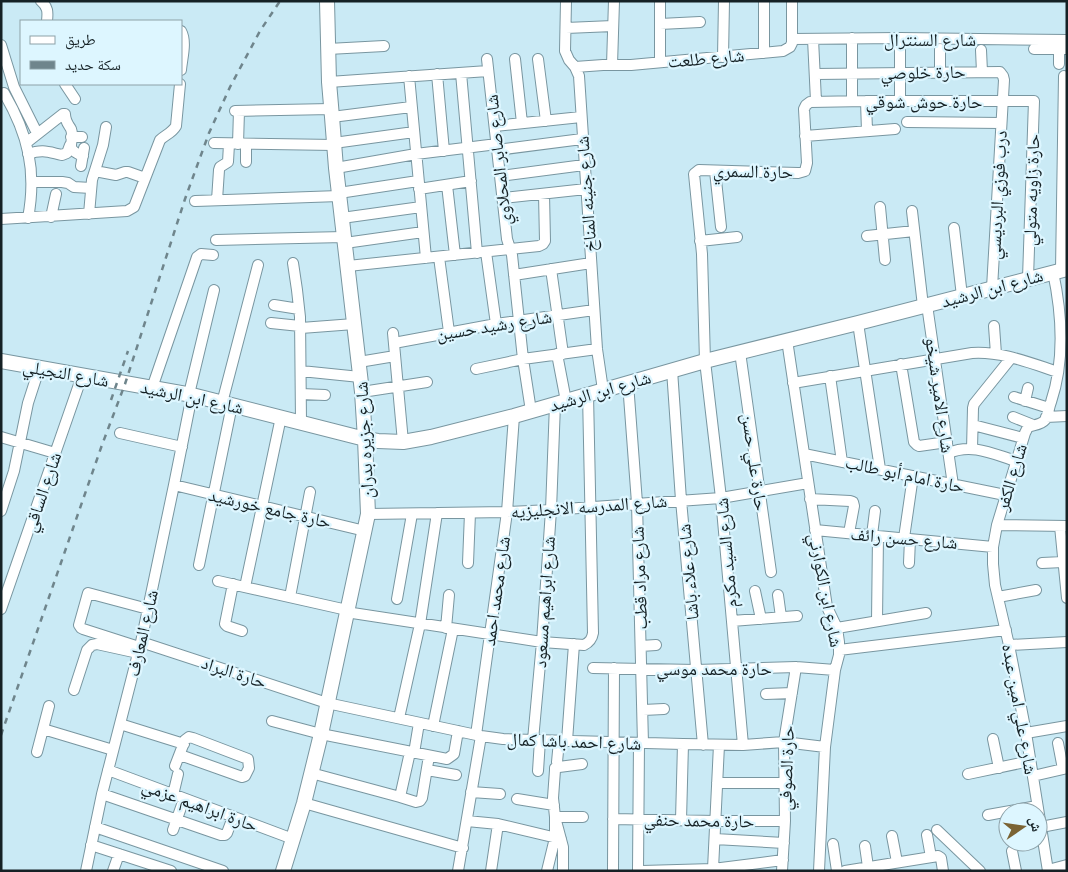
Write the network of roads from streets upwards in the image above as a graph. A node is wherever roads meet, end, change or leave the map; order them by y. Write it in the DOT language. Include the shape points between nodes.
graph roads {
  1 [pos="41,1"];
  2 [pos="327,1"];
  3 [pos="566,1"];
  4 [pos="614,1"];
  5 [pos="660,1"];
  6 [pos="724,1"];
  7 [pos="764,1"];
  8 [pos="792,1"];
  9 [pos="49,11"];
  10 [pos="700,22"];
  11 [pos="660,24"];
  12 [pos="613,26"];
  13 [pos="566,28"];
  14 [pos="182,32"];
  15 [pos="852,38"];
  16 [pos="900,38"];
  17 [pos="793,39"];
  18 [pos="813,39"];
  19 [pos="1067,40"];
  20 [pos="1,45"];
  21 [pos="384,46"];
  22 [pos="328,48"];
  23 [pos="1034,49"];
  24 [pos="1063,49"];
  25 [pos="940,50"];
  26 [pos="981,50"];
  27 [pos="764,53"];
  28 [pos="723,57"];
  29 [pos="487,59"];
  30 [pos="515,59"];
  31 [pos="538,59"];
  32 [pos="182,60"];
  33 [pos="660,62"];
  34 [pos="1059,64"];
  35 [pos="612,65"];
  36 [pos="575,67"];
  37 [pos="488,71"];
  38 [pos="940,72"];
  39 [pos="982,72"];
  40 [pos="461,73"];
  41 [pos="852,73"];
  42 [pos="900,73"];
  43 [pos="437,74"];
  44 [pos="815,74"];
  45 [pos="409,76"];
  46 [pos="1064,76"];
  47 [pos="329,82"];
  48 [pos="17,84"];
  49 [pos="67,85"];
  50 [pos="180,85"];
  51 [pos="2,94"];
  52 [pos="75,99"];
  53 [pos="815,101"];
  54 [pos="852,101"];
  55 [pos="866,101"];
  56 [pos="900,101"];
  57 [pos="1034,101"];
  58 [pos="1002,102"];
  59 [pos="412,107"];
  60 [pos="332,113"];
  61 [pos="581,116"];
  62 [pos="546,120"];
  63 [pos="907,122"];
  64 [pos="522,123"];
  65 [pos="1001,123"];
  66 [pos="495,126"];
  67 [pos="106,127"];
  68 [pos="895,129"];
  69 [pos="867,131"];
  70 [pos="414,132"];
  71 [pos="37,133"];
  72 [pos="806,136"];
  73 [pos="582,139"];
  74 [pos="75,140"];
  75 [pos="26,143"];
  76 [pos="214,143"];
  77 [pos="238,144"];
  78 [pos="334,144"];
  79 [pos="497,147"];
  80 [pos="468,148"];
  81 [pos="444,151"];
  82 [pos="28,154"];
  83 [pos="416,154"];
  84 [pos="83,157"];
  85 [pos="246,162"];
  86 [pos="584,165"];
  87 [pos="336,168"];
  88 [pos="95,171"];
  89 [pos="715,171"];
  90 [pos="500,176"];
  91 [pos="145,178"];
  92 [pos="471,181"];
  93 [pos="32,182"];
  94 [pos="419,185"];
  95 [pos="447,185"];
  96 [pos="91,188"];
  97 [pos="586,189"];
  98 [pos="56,194"];
  99 [pos="339,194"];
  100 [pos="544,194"];
  101 [pos="503,198"];
  102 [pos="217,200"];
  103 [pos="195,201"];
  104 [pos="421,207"];
  105 [pos="880,207"];
  106 [pos="912,211"];
  107 [pos="89,214"];
  108 [pos="51,216"];
  109 [pos="28,218"];
  110 [pos="342,218"];
  111 [pos="1,219"];
  112 [pos="721,227"];
  113 [pos="954,228"];
  114 [pos="914,231"];
  115 [pos="423,232"];
  116 [pos="882,234"];
  117 [pos="867,236"];
  118 [pos="736,237"];
  119 [pos="216,240"];
  120 [pos="344,240"];
  121 [pos="700,241"];
  122 [pos="511,249"];
  123 [pos="482,253"];
  124 [pos="213,255"];
  125 [pos="455,255"];
  126 [pos="439,257"];
  127 [pos="426,258"];
  128 [pos="885,260"];
  129 [pos="591,263"];
  130 [pos="293,264"];
  131 [pos="258,265"];
  132 [pos="348,266"];
  133 [pos="551,269"];
  134 [pos="1060,270"];
  135 [pos="514,275"];
  136 [pos="1028,278"];
  137 [pos="992,288"];
  138 [pos="214,290"];
  139 [pos="962,296"];
  140 [pos="274,305"];
  141 [pos="925,306"];
  142 [pos="299,308"];
  143 [pos="594,310"];
  144 [pos="558,315"];
  145 [pos="1063,317"];
  146 [pos="519,320"];
  147 [pos="271,323"];
  148 [pos="858,323"];
  149 [pos="354,324"];
  150 [pos="496,324"];
  151 [pos="994,326"];
  152 [pos="300,327"];
  153 [pos="449,332"];
  154 [pos="787,340"];
  155 [pos="1064,345"];
  156 [pos="597,349"];
  157 [pos="740,352"];
  158 [pos="560,354"];
  159 [pos="996,354"];
  160 [pos="395,356"];
  161 [pos="1011,358"];
  162 [pos="523,359"];
  163 [pos="935,359"];
  164 [pos="1,361"];
  165 [pos="705,361"];
  166 [pos="359,362"];
  167 [pos="902,364"];
  168 [pos="39,368"];
  169 [pos="476,368"];
  170 [pos="672,370"];
  171 [pos="301,371"];
  172 [pos="865,371"];
  173 [pos="1058,372"];
  174 [pos="82,376"];
  175 [pos="830,376"];
  176 [pos="360,377"];
  177 [pos="427,382"];
  178 [pos="628,383"];
  179 [pos="793,383"];
  180 [pos="130,385"];
  181 [pos="398,386"];
  182 [pos="152,388"];
  183 [pos="1028,388"];
  184 [pos="603,390"];
  185 [pos="362,392"];
  186 [pos="301,394"];
  187 [pos="325,394"];
  188 [pos="588,394"];
  189 [pos="191,395"];
  190 [pos="1014,397"];
  191 [pos="1025,400"];
  192 [pos="560,403"];
  193 [pos="227,404"];
  194 [pos="531,411"];
  195 [pos="1047,412"];
  196 [pos="514,416"];
  197 [pos="1067,416"];
  198 [pos="282,417"];
  199 [pos="1013,417"];
  200 [pos="301,422"];
  201 [pos="972,425"];
  202 [pos="1033,425"];
  203 [pos="120,433"];
  204 [pos="1,437"];
  205 [pos="1023,438"];
  206 [pos="365,439"];
  207 [pos="404,442"];
  208 [pos="947,442"];
  209 [pos="21,443"];
  210 [pos="182,447"];
  211 [pos="972,449"];
  212 [pos="55,453"];
  213 [pos="949,453"];
  214 [pos="804,454"];
  215 [pos="1016,461"];
  216 [pos="842,462"];
  217 [pos="880,469"];
  218 [pos="913,476"];
  219 [pos="808,483"];
  220 [pos="953,484"];
  221 [pos="174,485"];
  222 [pos="760,491"];
  223 [pos="310,492"];
  224 [pos="214,495"];
  225 [pos="1005,495"];
  226 [pos="721,498"];
  227 [pos="810,499"];
  228 [pos="681,500"];
  229 [pos="637,503"];
  230 [pos="263,506"];
  231 [pos="591,507"];
  232 [pos="551,510"];
  233 [pos="1,511"];
  234 [pos="875,511"];
  235 [pos="507,512"];
  236 [pos="437,513"];
  237 [pos="470,513"];
  238 [pos="368,514"];
  239 [pos="412,514"];
  240 [pos="305,516"];
  241 [pos="997,525"];
  242 [pos="1063,526"];
  243 [pos="815,530"];
  244 [pos="365,531"];
  245 [pos="849,533"];
  246 [pos="875,536"];
  247 [pos="907,539"];
  248 [pos="993,547"];
  249 [pos="1064,562"];
  250 [pos="468,563"];
  251 [pos="909,563"];
  252 [pos="1042,563"];
  253 [pos="199,565"];
  254 [pos="771,572"];
  255 [pos="218,581"];
  256 [pos="233,584"];
  257 [pos="245,587"];
  258 [pos="1036,590"];
  259 [pos="755,591"];
  260 [pos="4,592"];
  261 [pos="449,595"];
  262 [pos="778,595"];
  263 [pos="998,596"];
  264 [pos="290,598"];
  265 [pos="1067,598"];
  266 [pos="397,599"];
  267 [pos="1,609"];
  268 [pos="148,609"];
  269 [pos="347,611"];
  270 [pos="926,613"];
  271 [pos="797,616"];
  272 [pos="781,617"];
  273 [pos="761,619"];
  274 [pos="732,621"];
  275 [pos="878,621"];
  276 [pos="420,624"];
  277 [pos="449,628"];
  278 [pos="836,628"];
  279 [pos="1006,630"];
  280 [pos="242,631"];
  281 [pos="491,635"];
  282 [pos="542,642"];
  283 [pos="1067,642"];
  284 [pos="574,644"];
  285 [pos="656,645"];
  286 [pos="1009,645"];
  287 [pos="641,646"];
  288 [pos="139,647"];
  289 [pos="839,650"];
  290 [pos="796,666"];
  291 [pos="593,668"];
  292 [pos="614,668"];
  293 [pos="642,668"];
  294 [pos="736,669"];
  295 [pos="696,670"];
  296 [pos="834,670"];
  297 [pos="74,690"];
  298 [pos="792,693"];
  299 [pos="766,694"];
  300 [pos="327,704"];
  301 [pos="49,706"];
  302 [pos="664,709"];
  303 [pos="643,710"];
  304 [pos="399,718"];
  305 [pos="272,721"];
  306 [pos="419,723"];
  307 [pos="120,724"];
  308 [pos="434,726"];
  309 [pos="1067,726"];
  310 [pos="43,729"];
  311 [pos="458,732"];
  312 [pos="320,734"];
  313 [pos="1026,734"];
  314 [pos="478,736"];
  315 [pos="993,739"];
  316 [pos="536,740"];
  317 [pos="563,741"];
  318 [pos="613,742"];
  319 [pos="784,742"];
  320 [pos="641,743"];
  321 [pos="1058,743"];
  322 [pos="184,744"];
  323 [pos="682,744"];
  324 [pos="703,744"];
  325 [pos="719,745"];
  326 [pos="744,745"];
  327 [pos="825,747"];
  328 [pos="113,750"];
  329 [pos="37,752"];
  330 [pos="412,753"];
  331 [pos="180,755"];
  332 [pos="429,756"];
  333 [pos="1030,761"];
  334 [pos="558,762"];
  335 [pos="582,764"];
  336 [pos="998,768"];
  337 [pos="1065,769"];
  338 [pos="108,770"];
  339 [pos="427,770"];
  340 [pos="538,771"];
  341 [pos="311,773"];
  342 [pos="968,774"];
  343 [pos="456,776"];
  344 [pos="1033,776"];
  345 [pos="717,783"];
  346 [pos="784,783"];
  347 [pos="472,792"];
  348 [pos="102,794"];
  349 [pos="172,794"];
  350 [pos="500,794"];
  351 [pos="400,797"];
  352 [pos="184,799"];
  353 [pos="517,799"];
  354 [pos="1036,802"];
  355 [pos="304,803"];
  356 [pos="554,805"];
  357 [pos="998,813"];
  358 [pos="988,815"];
  359 [pos="232,817"];
  360 [pos="556,817"];
  361 [pos="584,817"];
  362 [pos="612,819"];
  363 [pos="638,819"];
  364 [pos="176,820"];
  365 [pos="681,820"];
  366 [pos="467,821"];
  367 [pos="785,821"];
  368 [pos="716,822"];
  369 [pos="1067,822"];
  370 [pos="498,824"];
  371 [pos="1048,826"];
  372 [pos="95,827"];
  373 [pos="173,830"];
  374 [pos="937,830"];
  375 [pos="927,835"];
  376 [pos="892,836"];
  377 [pos="558,838"];
  378 [pos="293,839"];
  379 [pos="715,839"];
  380 [pos="784,843"];
  381 [pos="833,844"];
  382 [pos="91,846"];
  383 [pos="865,846"];
  384 [pos="462,848"];
  385 [pos="1012,852"];
  386 [pos="1045,852"];
  387 [pos="119,854"];
  388 [pos="934,856"];
  389 [pos="1067,865"];
  390 [pos="782,866"];
  391 [pos="891,866"];
  392 [pos="868,867"];
  393 [pos="165,870"];
  394 [pos="708,870"];
  395 [pos="1048,870"];
  396 [pos="86,871"];
  397 [pos="113,871"];
  398 [pos="222,871"];
  399 [pos="283,871"];
  400 [pos="458,871"];
  401 [pos="490,871"];
  402 [pos="547,871"];
  403 [pos="563,871"];
  404 [pos="612,871"];
  405 [pos="638,871"];
  406 [pos="642,871"];
  407 [pos="819,871"];
  408 [pos="837,871"];
  409 [pos="845,871"];
  410 [pos="943,871"];
  411 [pos="980,871"];
  412 [pos="1016,871"];
  1 -- 9 [label="street"];
  2 -- 22 [label="street, شارع جزيره بدران"];
  3 -- 13 [label="street, شارع جنينه المناخ"];
  4 -- 12 [label="street"];
  5 -- 11 [label="street"];
  6 -- 28 [label="street"];
  7 -- 27 [label="street"];
  8 -- 17 [label="street"];
  10 -- 11 [label="street"];
  11 -- 33 [label="street"];
  12 -- 13 [label="street"];
  12 -- 35 [label="street"];
  13 -- 36 [label="street, شارع جنينه المناخ" via="566,51"];
  14 -- 32 [label="street"];
  15 -- 16 [label="street, شارع السنترال"];
  15 -- 18 [label="street, شارع السنترال"];
  15 -- 41 [label="street"];
  16 -- 19 [label="street, شارع السنترال"];
  16 -- 42 [label="street"];
  17 -- 18 [label="street, شارع السنترال"];
  17 -- 27 [label="street, شارع طلعت" via="787,50"];
  18 -- 44 [label="street"];
  20 -- 48 [label="street"];
  21 -- 22 [label="street"];
  22 -- 47 [label="street, شارع جزيره بدران"];
  23 -- 24 [label="street"];
  24 -- 34 [label="street"];
  25 -- 38 [label="street"];
  26 -- 39 [label="street"];
  27 -- 28 [label="street, شارع طلعت"];
  28 -- 33 [label="street, شارع طلعت"];
  29 -- 37 [label="street, شارع صابر المحلاوي"];
  30 -- 64 [label="street"];
  31 -- 62 [label="street"];
  33 -- 35 [label="street, شارع طلعت"];
  35 -- 36 [label="street, شارع طلعت"];
  36 -- 61 [label="street, شارع جنينه المناخ" via="579,76"];
  37 -- 40 [label="street"];
  37 -- 66 [label="street, شارع صابر المحلاوي"];
  38 -- 39 [label="street, حارة خلوصي"];
  38 -- 42 [label="street, حارة خلوصي"];
  39 -- 58 [label="street, حارة خلوصي" via="1000,72 1003,76"];
  40 -- 43 [label="street"];
  40 -- 80 [label="street"];
  41 -- 42 [label="street, حارة خلوصي"];
  41 -- 44 [label="street, حارة خلوصي"];
  41 -- 54 [label="street"];
  42 -- 56 [label="street"];
  43 -- 45 [label="street"];
  43 -- 81 [label="street"];
  44 -- 53 [label="street"];
  45 -- 47 [label="street"];
  45 -- 59 [label="street"];
  46 -- 134 [label="street"];
  47 -- 60 [label="street, شارع جزيره بدران"];
  48 -- 51 [label="street"];
  48 -- 71 [label="street"];
  49 -- 52 [label="street"];
  50 -- 91 [label="street" via="176,126 160,140"];
  51 -- 75 [label="street"];
  53 -- 54 [label="street, حارة حوش شوقي"];
  53 -- 72 [label="street, حارة السمري" via="804,109"];
  54 -- 55 [label="street, حارة حوش شوقي"];
  55 -- 56 [label="street, حارة حوش شوقي"];
  55 -- 69 [label="street"];
  56 -- 58 [label="street, حارة حوش شوقي"];
  57 -- 58 [label="street, حارة حوش شوقي"];
  57 -- 136 [label="street, حارة زاويه متولي"];
  58 -- 65 [label="street, درب فوزي البرديسي"];
  59 -- 60 [label="street"];
  59 -- 70 [label="street"];
  60 -- 77 [label="street" via="237,111"];
  60 -- 78 [label="street, شارع جزيره بدران"];
  61 -- 62 [label="street"];
  61 -- 73 [label="street, شارع جنينه المناخ"];
  62 -- 64 [label="street"];
  63 -- 65 [label="street"];
  64 -- 66 [label="street"];
  65 -- 137 [label="street, درب فوزي البرديسي"];
  66 -- 79 [label="street, شارع صابر المحلاوي"];
  67 -- 88 [label="street"];
  68 -- 69 [label="street"];
  69 -- 72 [label="street"];
  70 -- 78 [label="street"];
  70 -- 83 [label="street"];
  71 -- 74 [label="street" via="65,114"];
  71 -- 75 [label="street"];
  72 -- 89 [label="street, حارة السمري" via="807,167 802,172"];
  73 -- 79 [label="street"];
  73 -- 86 [label="street, شارع جنينه المناخ"];
  74 -- 82 [label="street" via="62,155 49,151"];
  74 -- 84 [label="street" via="73,151"];
  75 -- 82 [label="street"];
  76 -- 77 [label="street"];
  77 -- 78 [label="street"];
  77 -- 85 [label="street"];
  77 -- 102 [label="street" via="228,162 220,167"];
  78 -- 87 [label="street, شارع جزيره بدران"];
  79 -- 80 [label="street"];
  79 -- 90 [label="street, شارع صابر المحلاوي"];
  80 -- 81 [label="street"];
  80 -- 92 [label="street"];
  81 -- 83 [label="street"];
  82 -- 93 [label="street"];
  83 -- 87 [label="street"];
  83 -- 94 [label="street"];
  86 -- 90 [label="street"];
  86 -- 97 [label="street, شارع جنينه المناخ"];
  87 -- 99 [label="street, شارع جزيره بدران"];
  88 -- 91 [label="street" via="116,175 128,172"];
  88 -- 96 [label="street"];
  89 -- 112 [label="street"];
  89 -- 121 [label="street, حارة السمري" via="699,170 694,174"];
  90 -- 101 [label="street, شارع صابر المحلاوي"];
  91 -- 107 [label="street" via="134,208"];
  92 -- 95 [label="street"];
  92 -- 123 [label="street"];
  93 -- 96 [label="street" via="62,182"];
  93 -- 109 [label="street"];
  94 -- 95 [label="street"];
  94 -- 99 [label="street"];
  94 -- 104 [label="street"];
  95 -- 125 [label="street"];
  96 -- 107 [label="street"];
  97 -- 100 [label="street"];
  97 -- 129 [label="street, شارع جنينه المناخ"];
  98 -- 108 [label="street"];
  99 -- 102 [label="street"];
  99 -- 110 [label="street, شارع جزيره بدران"];
  100 -- 101 [label="street"];
  100 -- 122 [label="street" via="545,241 539,246"];
  101 -- 122 [label="street, شارع صابر المحلاوي"];
  102 -- 103 [label="street"];
  104 -- 110 [label="street"];
  104 -- 115 [label="street"];
  105 -- 116 [label="street"];
  106 -- 114 [label="street, شارع الامير شيخو"];
  107 -- 108 [label="street"];
  108 -- 109 [label="street"];
  109 -- 111 [label="street"];
  110 -- 120 [label="street, شارع جزيره بدران"];
  113 -- 139 [label="street"];
  114 -- 116 [label="street"];
  114 -- 141 [label="street, شارع الامير شيخو"];
  115 -- 120 [label="street"];
  115 -- 127 [label="street"];
  116 -- 117 [label="street"];
  116 -- 128 [label="street"];
  118 -- 121 [label="street"];
  119 -- 120 [label="street"];
  120 -- 132 [label="street, شارع جزيره بدران"];
  121 -- 165 [label="street, حارة السمري"];
  122 -- 123 [label="street"];
  122 -- 135 [label="street, شارع صابر المحلاوي"];
  123 -- 125 [label="street"];
  123 -- 150 [label="street"];
  124 -- 182 [label="street" via="197,257"];
  125 -- 126 [label="street"];
  126 -- 127 [label="street"];
  126 -- 153 [label="street"];
  127 -- 132 [label="street"];
  129 -- 133 [label="street"];
  129 -- 143 [label="street, شارع جنينه المناخ"];
  130 -- 142 [label="street"];
  131 -- 193 [label="street"];
  132 -- 149 [label="street, شارع جزيره بدران"];
  133 -- 135 [label="street"];
  133 -- 144 [label="street, شارع ابراهيم مسعود"];
  134 -- 136 [label="street, شارع ابن الرشيد"];
  134 -- 145 [label="street" via="1058,297"];
  135 -- 146 [label="street, شارع صابر المحلاوي"];
  136 -- 137 [label="street, شارع ابن الرشيد"];
  137 -- 139 [label="street, شارع ابن الرشيد"];
  138 -- 189 [label="street, شارع المعارف"];
  139 -- 141 [label="street, شارع ابن الرشيد"];
  140 -- 142 [label="street"];
  141 -- 148 [label="street, شارع ابن الرشيد"];
  141 -- 163 [label="street, شارع الامير شيخو"];
  142 -- 152 [label="street"];
  143 -- 144 [label="street, شارع رشيد حسين"];
  143 -- 156 [label="street, شارع جنينه المناخ"];
  144 -- 146 [label="street, شارع رشيد حسين"];
  144 -- 158 [label="street, شارع ابراهيم مسعود"];
  145 -- 155 [label="street"];
  146 -- 150 [label="street, شارع رشيد حسين"];
  146 -- 162 [label="street, شارع صابر المحلاوي"];
  147 -- 152 [label="street"];
  148 -- 154 [label="street, شارع ابن الرشيد"];
  148 -- 172 [label="street"];
  149 -- 152 [label="street"];
  149 -- 166 [label="street, شارع جزيره بدران"];
  150 -- 153 [label="street, شارع رشيد حسين"];
  151 -- 159 [label="street"];
  152 -- 171 [label="street"];
  153 -- 160 [label="street, شارع رشيد حسين" via="393,338"];
  154 -- 157 [label="street, شارع ابن الرشيد"];
  154 -- 179 [label="street, شارع ابن الكوارني"];
  155 -- 173 [label="street"];
  156 -- 158 [label="street"];
  156 -- 184 [label="street, شارع جنينه المناخ"];
  157 -- 165 [label="street, شارع ابن الرشيد"];
  157 -- 222 [label="street, حارة علي حسن"];
  158 -- 162 [label="street"];
  158 -- 192 [label="street, شارع ابراهيم مسعود"];
  159 -- 161 [label="street"];
  159 -- 163 [label="street" via="972,353"];
  160 -- 166 [label="street"];
  160 -- 181 [label="street"];
  161 -- 173 [label="street"];
  161 -- 201 [label="street" via="974,404"];
  162 -- 169 [label="street"];
  162 -- 194 [label="street, شارع صابر المحلاوي"];
  163 -- 167 [label="street"];
  163 -- 208 [label="street, شارع الامير شيخو"];
  164 -- 168 [label="street, شارع النجيلي"];
  165 -- 170 [label="street, شارع ابن الرشيد"];
  165 -- 226 [label="street, شارع السيد مكرم"];
  166 -- 176 [label="street, شارع جزيره بدران"];
  167 -- 172 [label="street"];
  167 -- 208 [label="street" via="915,444"];
  168 -- 174 [label="street, شارع النجيلي"];
  168 -- 209 [label="street" via="28,403"];
  170 -- 178 [label="street, شارع ابن الرشيد"];
  170 -- 228 [label="street, شارع علاء باشا"];
  171 -- 176 [label="street"];
  171 -- 186 [label="street"];
  172 -- 175 [label="street"];
  172 -- 217 [label="street"];
  173 -- 195 [label="street"];
  174 -- 180 [label="street, شارع النجيلي"];
  174 -- 212 [label="street, شارع الساقي"];
  175 -- 179 [label="street"];
  175 -- 216 [label="street"];
  176 -- 185 [label="street, شارع جزيره بدران"];
  177 -- 181 [label="street"];
  178 -- 184 [label="street, شارع ابن الرشيد"];
  178 -- 229 [label="street, شارع مراد قطب"];
  179 -- 214 [label="street, شارع ابن الكوارني"];
  180 -- 182 [label="street, شارع ابن الرشيد"];
  181 -- 185 [label="street"];
  181 -- 207 [label="street"];
  182 -- 189 [label="street, شارع ابن الرشيد"];
  183 -- 191 [label="street"];
  184 -- 188 [label="street, شارع ابن الرشيد"];
  185 -- 206 [label="street, شارع جزيره بدران"];
  186 -- 187 [label="street"];
  186 -- 200 [label="street"];
  188 -- 192 [label="street, شارع ابن الرشيد"];
  188 -- 231 [label="street"];
  189 -- 193 [label="street, شارع ابن الرشيد"];
  189 -- 210 [label="street, شارع المعارف"];
  190 -- 191 [label="street"];
  191 -- 195 [label="street"];
  192 -- 194 [label="street, شارع ابن الرشيد"];
  192 -- 232 [label="street, شارع ابراهيم مسعود"];
  193 -- 198 [label="street, شارع ابن الرشيد"];
  193 -- 224 [label="street"];
  194 -- 196 [label="street, شارع ابن الرشيد"];
  195 -- 197 [label="street"];
  195 -- 202 [label="street, شارع الكفر" via="1041,423"];
  196 -- 207 [label="street, شارع ابن الرشيد"];
  196 -- 235 [label="street, شارع محمد احمد"];
  198 -- 200 [label="street, شارع ابن الرشيد"];
  198 -- 230 [label="street"];
  199 -- 202 [label="street"];
  200 -- 206 [label="street, شارع ابن الرشيد"];
  201 -- 205 [label="street"];
  201 -- 211 [label="street"];
  202 -- 205 [label="street, شارع الكفر"];
  203 -- 210 [label="street"];
  204 -- 209 [label="street"];
  205 -- 215 [label="street, شارع الكفر"];
  206 -- 207 [label="street, شارع ابن الرشيد"];
  206 -- 238 [label="street, شارع جزيره بدران"];
  208 -- 213 [label="street, شارع الامير شيخو"];
  209 -- 212 [label="street"];
  209 -- 233 [label="street"];
  210 -- 221 [label="street, شارع المعارف"];
  211 -- 213 [label="street" via="957,449"];
  211 -- 215 [label="street"];
  212 -- 260 [label="street, شارع الساقي"];
  213 -- 220 [label="street, شارع الامير شيخو"];
  214 -- 216 [label="street, حارة امام أبو طالب"];
  214 -- 219 [label="street, شارع ابن الكوارني"];
  215 -- 225 [label="street, شارع الكفر"];
  216 -- 217 [label="street, حارة امام أبو طالب"];
  217 -- 218 [label="street, حارة امام أبو طالب"];
  218 -- 220 [label="street, حارة امام أبو طالب"];
  218 -- 247 [label="street"];
  219 -- 222 [label="street, شارع المدرسه الانجليزيه"];
  219 -- 227 [label="street, شارع ابن الكوارني"];
  220 -- 225 [label="street, حارة امام أبو طالب"];
  221 -- 224 [label="street, حارة جامع خورشيد"];
  221 -- 268 [label="street, شارع المعارف"];
  222 -- 226 [label="street, شارع المدرسه الانجليزيه"];
  222 -- 254 [label="street, حارة علي حسن"];
  223 -- 240 [label="street"];
  224 -- 230 [label="street, حارة جامع خورشيد"];
  224 -- 253 [label="street"];
  225 -- 241 [label="street, شارع الكفر"];
  226 -- 228 [label="street, شارع المدرسه الانجليزيه"];
  226 -- 274 [label="street, شارع السيد مكرم"];
  227 -- 243 [label="street, شارع ابن الكوارني"];
  227 -- 245 [label="street" via="853,502"];
  228 -- 229 [label="street, شارع المدرسه الانجليزيه"];
  228 -- 295 [label="street, شارع علاء باشا"];
  229 -- 231 [label="street, شارع المدرسه الانجليزيه"];
  229 -- 287 [label="street, شارع مراد قطب"];
  230 -- 240 [label="street, حارة جامع خورشيد"];
  230 -- 257 [label="street"];
  231 -- 232 [label="street, شارع المدرسه الانجليزيه"];
  231 -- 284 [label="street" via="593,633 588,643"];
  232 -- 235 [label="street, شارع المدرسه الانجليزيه"];
  232 -- 282 [label="street, شارع ابراهيم مسعود"];
  234 -- 246 [label="street"];
  235 -- 237 [label="street, شارع المدرسه الانجليزيه"];
  235 -- 281 [label="street, شارع محمد احمد"];
  236 -- 237 [label="street, شارع المدرسه الانجليزيه"];
  236 -- 239 [label="street, شارع المدرسه الانجليزيه"];
  236 -- 276 [label="street"];
  237 -- 250 [label="street"];
  238 -- 239 [label="street, شارع المدرسه الانجليزيه"];
  238 -- 244 [label="street, شارع جزيره بدران"];
  239 -- 266 [label="street"];
  240 -- 244 [label="street, حارة جامع خورشيد"];
  240 -- 264 [label="street"];
  241 -- 242 [label="street"];
  241 -- 248 [label="street, شارع الكفر"];
  242 -- 249 [label="street"];
  243 -- 245 [label="street, شارع حسن رائف"];
  243 -- 278 [label="street, شارع ابن الكوارني" via="827,607"];
  244 -- 269 [label="street, شارع جزيره بدران"];
  245 -- 246 [label="street, شارع حسن رائف"];
  246 -- 247 [label="street, شارع حسن رائف"];
  246 -- 275 [label="street"];
  247 -- 248 [label="street, شارع حسن رائف"];
  247 -- 251 [label="street"];
  248 -- 263 [label="street, شارع علي امين عبده"];
  249 -- 252 [label="street"];
  249 -- 265 [label="street"];
  255 -- 256 [label="street"];
  256 -- 257 [label="street"];
  256 -- 280 [label="street" via="225,624"];
  257 -- 264 [label="street"];
  258 -- 263 [label="street"];
  259 -- 273 [label="street"];
  260 -- 267 [label="street, شارع الساقي"];
  261 -- 277 [label="street"];
  262 -- 272 [label="street"];
  263 -- 279 [label="street, شارع علي امين عبده"];
  264 -- 269 [label="street"];
  268 -- 288 [label="street, شارع المعارف"];
  268 -- 288 [label="street" via="88,593 80,625 83,629"];
  269 -- 276 [label="street"];
  269 -- 300 [label="street, شارع جزيره بدران"];
  270 -- 275 [label="street"];
  271 -- 272 [label="street"];
  272 -- 273 [label="street"];
  273 -- 274 [label="street"];
  274 -- 294 [label="street, شارع السيد مكرم"];
  275 -- 278 [label="street"];
  276 -- 277 [label="street"];
  276 -- 304 [label="street"];
  277 -- 281 [label="street"];
  277 -- 308 [label="street"];
  278 -- 289 [label="street, شارع ابن الكوارني"];
  279 -- 286 [label="street, شارع علي امين عبده"];
  279 -- 289 [label="street"];
  281 -- 282 [label="street"];
  281 -- 314 [label="street, شارع محمد احمد"];
  282 -- 284 [label="street"];
  282 -- 316 [label="street, شارع ابراهيم مسعود"];
  283 -- 286 [label="street"];
  284 -- 317 [label="street"];
  285 -- 287 [label="street"];
  286 -- 313 [label="street, شارع علي امين عبده"];
  287 -- 293 [label="street, شارع مراد قطب"];
  288 -- 297 [label="street" via="92,645 87,650"];
  288 -- 300 [label="street, حارة البراد"];
  288 -- 307 [label="street, شارع المعارف"];
  289 -- 296 [label="street, شارع ابن الكوارني"];
  290 -- 294 [label="street, حارة محمد موسي"];
  290 -- 296 [label="street, حارة محمد موسي"];
  290 -- 298 [label="street, حارة الصوفي"];
  291 -- 292 [label="street, حارة محمد موسي"];
  292 -- 293 [label="street, حارة محمد موسي"];
  292 -- 318 [label="street"];
  293 -- 295 [label="street, حارة محمد موسي"];
  293 -- 303 [label="street, شارع مراد قطب"];
  294 -- 295 [label="street, حارة محمد موسي"];
  294 -- 326 [label="street, شارع السيد مكرم"];
  295 -- 324 [label="street, شارع علاء باشا"];
  296 -- 327 [label="street, شارع ابن الكوارني"];
  298 -- 299 [label="street"];
  298 -- 319 [label="street, حارة الصوفي"];
  300 -- 304 [label="street, شارع احمد باشا كمال"];
  300 -- 312 [label="street, شارع جزيره بدران"];
  301 -- 310 [label="street"];
  302 -- 303 [label="street"];
  303 -- 320 [label="street, شارع مراد قطب"];
  304 -- 306 [label="street, شارع احمد باشا كمال"];
  305 -- 312 [label="street"];
  306 -- 308 [label="street, شارع احمد باشا كمال"];
  306 -- 330 [label="street"];
  307 -- 322 [label="street"];
  307 -- 328 [label="street, شارع المعارف"];
  308 -- 311 [label="street, شارع احمد باشا كمال"];
  309 -- 313 [label="street"];
  310 -- 328 [label="street"];
  310 -- 329 [label="street"];
  311 -- 314 [label="street, شارع احمد باشا كمال"];
  311 -- 332 [label="street" via="451,757"];
  312 -- 330 [label="street"];
  312 -- 341 [label="street, شارع جزيره بدران"];
  313 -- 333 [label="street, شارع علي امين عبده"];
  314 -- 316 [label="street, شارع احمد باشا كمال"];
  314 -- 347 [label="street, شارع محمد احمد"];
  315 -- 336 [label="street"];
  316 -- 317 [label="street, شارع احمد باشا كمال"];
  316 -- 340 [label="street, شارع ابراهيم مسعود"];
  317 -- 318 [label="street, شارع احمد باشا كمال"];
  317 -- 334 [label="street"];
  318 -- 320 [label="street, شارع احمد باشا كمال"];
  318 -- 362 [label="street"];
  319 -- 326 [label="street, شارع احمد باشا كمال"];
  319 -- 327 [label="street, شارع احمد باشا كمال"];
  319 -- 346 [label="street, حارة الصوفي"];
  320 -- 323 [label="street, شارع احمد باشا كمال"];
  320 -- 363 [label="street, شارع مراد قطب"];
  321 -- 337 [label="street"];
  322 -- 331 [label="street"];
  322 -- 331 [label="street" via="189,737 193,738 248,759 249,768 242,777"];
  323 -- 324 [label="street, شارع احمد باشا كمال"];
  323 -- 365 [label="street"];
  324 -- 325 [label="street, شارع احمد باشا كمال"];
  325 -- 326 [label="street, شارع احمد باشا كمال"];
  325 -- 345 [label="street"];
  327 -- 407 [label="street, شارع ابن الكوارني"];
  328 -- 338 [label="street, شارع المعارف"];
  330 -- 332 [label="street"];
  330 -- 351 [label="street"];
  331 -- 349 [label="street"];
  332 -- 339 [label="street"];
  333 -- 336 [label="street"];
  333 -- 344 [label="street, شارع علي امين عبده"];
  335 -- 356 [label="street" via="555,768"];
  336 -- 342 [label="street"];
  337 -- 344 [label="street"];
  338 -- 348 [label="street, شارع المعارف"];
  338 -- 349 [label="street, حارة ابراهيم عزمي"];
  339 -- 343 [label="street"];
  339 -- 351 [label="street" via="420,801"];
  341 -- 351 [label="street"];
  341 -- 355 [label="street, شارع جزيره بدران"];
  344 -- 354 [label="street, شارع علي امين عبده"];
  345 -- 346 [label="street"];
  345 -- 368 [label="street"];
  346 -- 367 [label="street, حارة الصوفي"];
  347 -- 350 [label="street"];
  347 -- 366 [label="street, شارع محمد احمد"];
  348 -- 364 [label="street"];
  348 -- 372 [label="street, شارع المعارف"];
  349 -- 352 [label="street, حارة ابراهيم عزمي"];
  352 -- 359 [label="street, حارة ابراهيم عزمي"];
  352 -- 364 [label="street"];
  353 -- 356 [label="street"];
  355 -- 378 [label="street, شارع جزيره بدران"];
  355 -- 384 [label="street"];
  356 -- 360 [label="street"];
  357 -- 358 [label="street"];
  359 -- 364 [label="street" via="225,835"];
  359 -- 378 [label="street, حارة ابراهيم عزمي"];
  360 -- 361 [label="street"];
  360 -- 377 [label="street"];
  362 -- 363 [label="street, حارة محمد حنفي"];
  362 -- 404 [label="street"];
  363 -- 365 [label="street, حارة محمد حنفي"];
  363 -- 405 [label="street, شارع مراد قطب"];
  364 -- 373 [label="street"];
  365 -- 368 [label="street, حارة محمد حنفي"];
  366 -- 370 [label="street"];
  366 -- 384 [label="street, شارع محمد احمد"];
  367 -- 368 [label="street, حارة محمد حنفي"];
  367 -- 380 [label="street, حارة الصوفي"];
  368 -- 379 [label="street"];
  369 -- 371 [label="street"];
  370 -- 377 [label="street"];
  370 -- 401 [label="street"];
  372 -- 382 [label="street, شارع المعارف"];
  372 -- 398 [label="street"];
  374 -- 411 [label="street"];
  375 -- 388 [label="street"];
  376 -- 391 [label="street"];
  377 -- 402 [label="street"];
  377 -- 403 [label="street"];
  378 -- 399 [label="street, شارع جزيره بدران"];
  379 -- 380 [label="street"];
  379 -- 394 [label="street"];
  380 -- 390 [label="street, حارة الصوفي"];
  381 -- 408 [label="street"];
  382 -- 387 [label="street"];
  382 -- 396 [label="street, شارع المعارف"];
  383 -- 392 [label="street"];
  384 -- 400 [label="street, شارع محمد احمد"];
  385 -- 412 [label="street"];
  386 -- 395 [label="street, شارع علي امين عبده"];
  387 -- 393 [label="street"];
  387 -- 397 [label="street"];
  388 -- 391 [label="street"];
  388 -- 410 [label="street" via="941,858"];
  389 -- 395 [label="street"];
  390 -- 394 [label="street"];
  391 -- 392 [label="street"];
  392 -- 409 [label="street"];
  394 -- 406 [label="street"];
}
